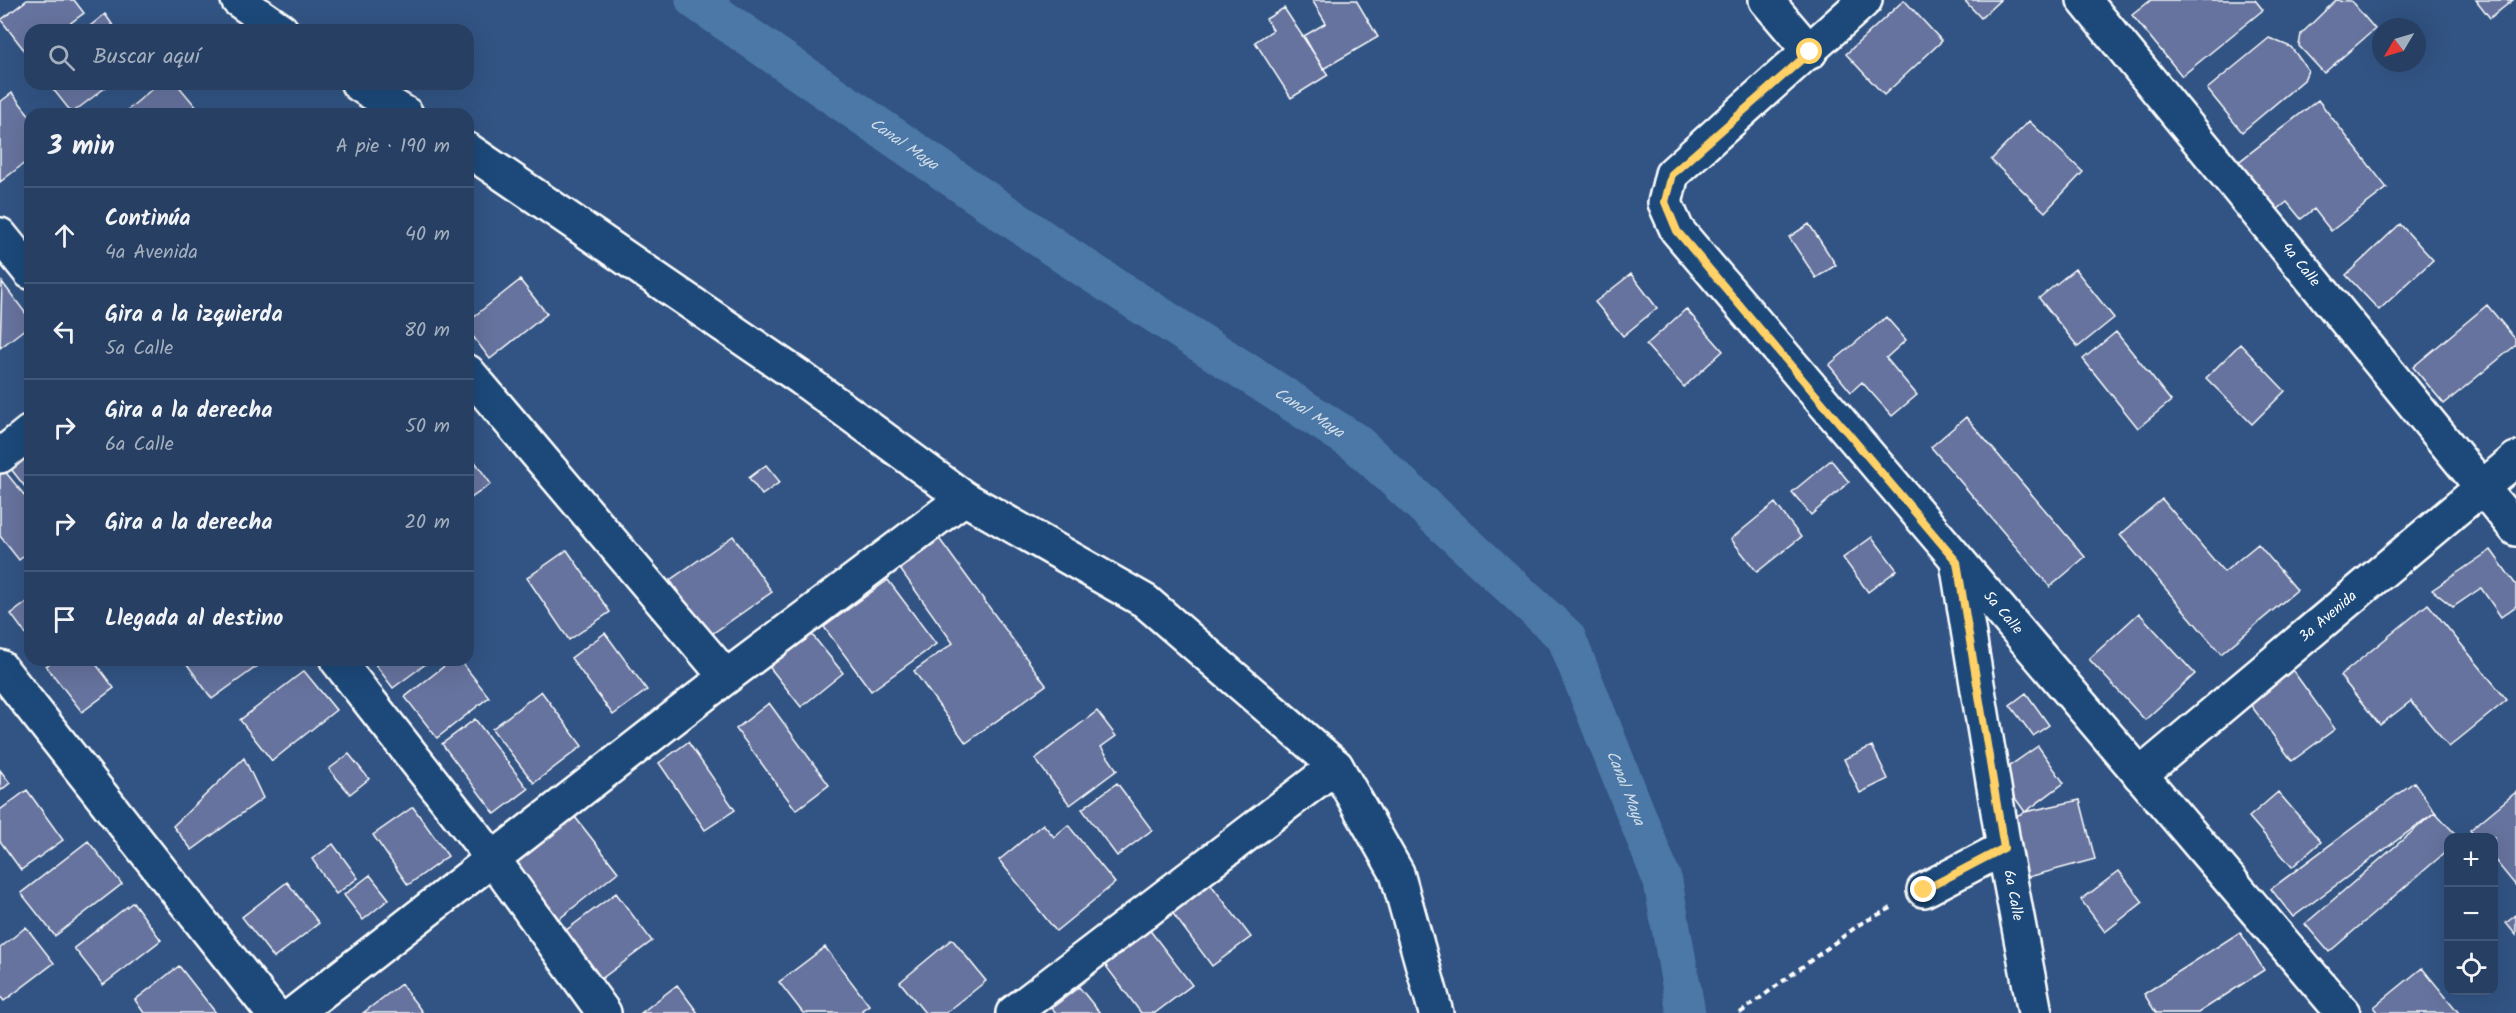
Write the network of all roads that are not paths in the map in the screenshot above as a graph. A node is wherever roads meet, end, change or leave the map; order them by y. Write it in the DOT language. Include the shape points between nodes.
graph roads {
  1 [pos="238,0"];
  2 [pos="1766,0"];
  3 [pos="1865,0"];
  4 [pos="2084,0"];
  5 [pos="272,24"];
  6 [pos="1810,52"];
  7 [pos="368,98"];
  8 [pos="392,108"];
  9 [pos="474,154"];
  10 [pos="0,235"];
  11 [pos="24,265"];
  12 [pos="474,379"];
  13 [pos="24,437"];
  14 [pos="0,456"];
  15 [pos="2516,459"];
  16 [pos="2482,487"];
  17 [pos="964,498"];
  18 [pos="2516,529"];
  19 [pos="1957,562"];
  20 [pos="342,666"];
  21 [pos="0,667"];
  22 [pos="726,677"];
  23 [pos="1336,766"];
  24 [pos="2140,775"];
  25 [pos="2004,848"];
  26 [pos="493,859"];
  27 [pos="1924,890"];
  28 [pos="273,1013"];
  29 [pos="295,1013"];
  30 [pos="604,1013"];
  31 [pos="1013,1013"];
  32 [pos="1436,1013"];
  33 [pos="2035,1013"];
  34 [pos="2343,1013"];
  1 -- 5 [label="street"];
  2 -- 6 [label="street"];
  3 -- 6 [label="street"];
  4 -- 16 [label="street, 4a Calle"];
  6 -- 19 [label="street, 5a Calle" via="1672,174 1665,202 1677,231"];
  7 -- 8 [label="street"];
  9 -- 17 [label="street" via="792,371"];
  10 -- 11 [label="street"];
  12 -- 22 [label="street"];
  13 -- 14 [label="street"];
  15 -- 16 [label="street, 3a Avenida"];
  16 -- 18 [label="street, 4a Calle"];
  16 -- 24 [label="street, 3a Avenida"];
  17 -- 22 [label="street"];
  17 -- 23 [label="street" via="1144,601"];
  19 -- 24 [label="street, 5a Calle"];
  19 -- 25 [label="street, 6a Calle"];
  20 -- 26 [label="street"];
  21 -- 28 [label="street"];
  22 -- 26 [label="street"];
  23 -- 31 [label="street"];
  23 -- 32 [label="street" via="1397,873"];
  24 -- 34 [label="street, 5a Calle"];
  25 -- 27 [label="street"];
  25 -- 33 [label="street, 6a Calle"];
  26 -- 29 [label="street"];
  26 -- 30 [label="street"];
}
